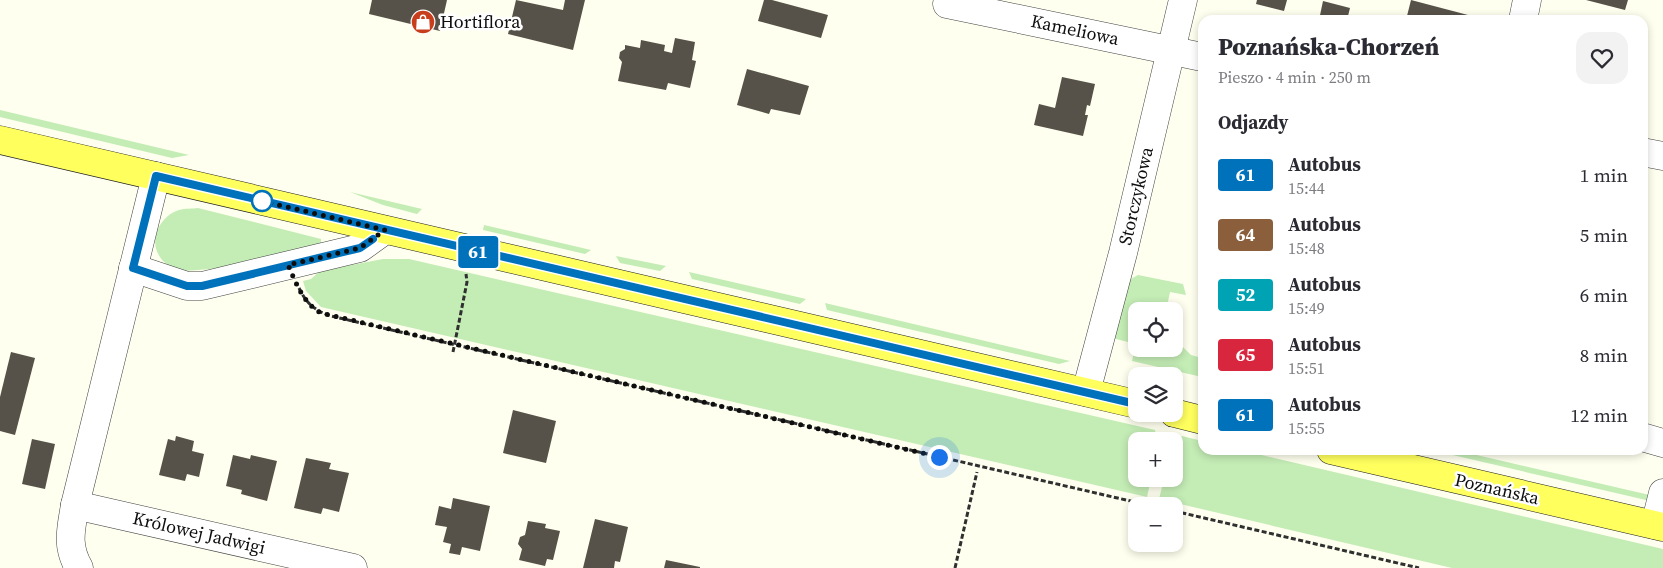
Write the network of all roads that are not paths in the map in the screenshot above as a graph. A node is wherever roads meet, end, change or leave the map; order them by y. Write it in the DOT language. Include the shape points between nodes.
graph roads {
  1 [pos="1183,0"];
  2 [pos="1527,0"];
  3 [pos="947,4"];
  4 [pos="1524,15"];
  5 [pos="1171,50"];
  6 [pos="1198,56"];
  7 [pos="0,140"];
  8 [pos="1648,153"];
  9 [pos="1663,156"];
  10 [pos="156,176"];
  11 [pos="385,230"];
  12 [pos="133,268"];
  13 [pos="1086,392"];
  14 [pos="1128,402"];
  15 [pos="1183,415"];
  16 [pos="1198,419"];
  17 [pos="1648,439"];
  18 [pos="1663,443"];
  19 [pos="1353,455"];
  20 [pos="1663,493"];
  21 [pos="75,505"];
  22 [pos="1659,526"];
  23 [pos="79,568"];
  24 [pos="353,568"];
  1 -- 5 [label="street, Storczykowa"];
  2 -- 4 [label="street"];
  3 -- 5 [label="street, Kameliowa"];
  5 -- 6 [label="street, Kameliowa"];
  5 -- 13 [label="street, Storczykowa"];
  7 -- 10 [label="main road"];
  8 -- 9 [label="street"];
  10 -- 11 [label="main road"];
  10 -- 12 [label="street"];
  11 -- 12 [label="street" via="360,248 202,286 187,286"];
  11 -- 13 [label="main road"];
  12 -- 21 [label="street"];
  13 -- 14 [label="main road"];
  15 -- 16 [label="main road"];
  17 -- 18 [label="street"];
  19 -- 22 [label="main road, Poznańska"];
  20 -- 22 [label="street"];
  21 -- 23 [label="street" via="70,540 72,555"];
  21 -- 24 [label="street, Królowej Jadwigi"];
}
